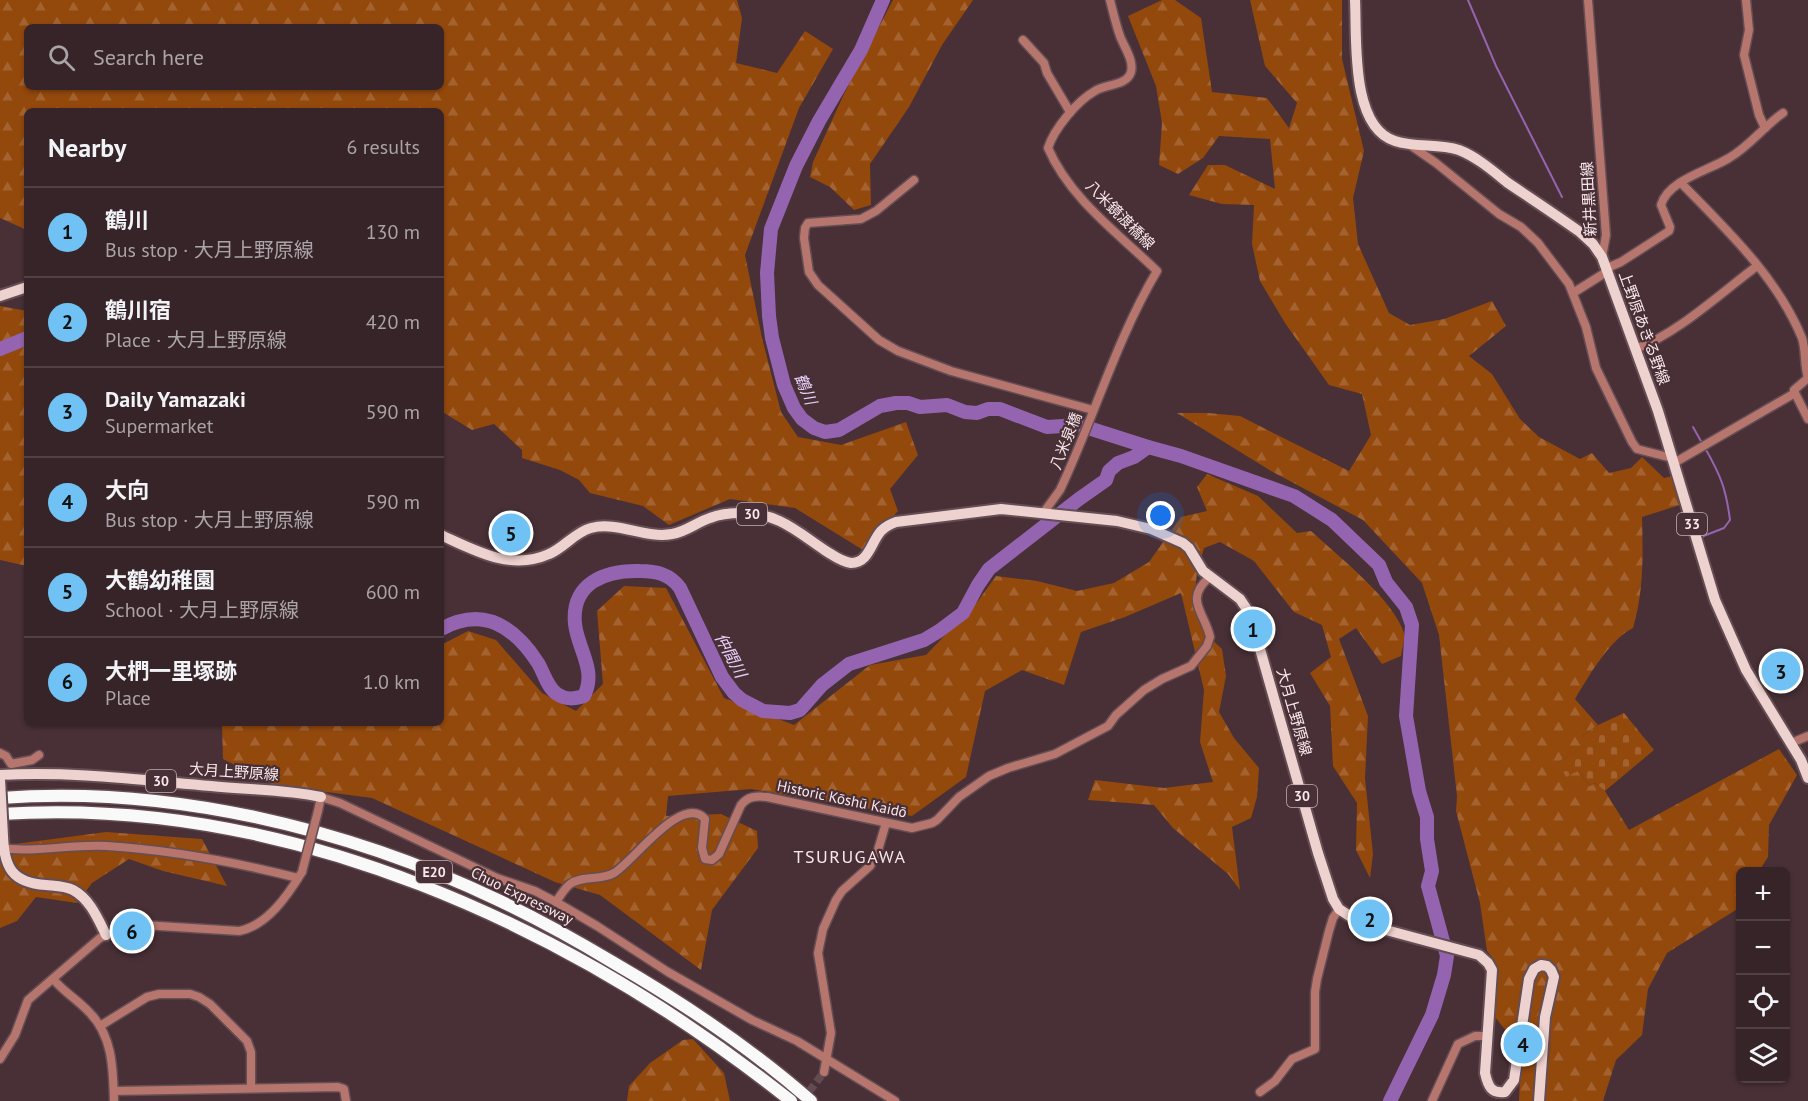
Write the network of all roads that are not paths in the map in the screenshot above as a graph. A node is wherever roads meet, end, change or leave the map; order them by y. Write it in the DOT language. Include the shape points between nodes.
graph roads {
  1 [pos="1110,0"];
  2 [pos="1355,0"];
  3 [pos="1588,0"];
  4 [pos="1746,0"];
  5 [pos="1023,40"];
  6 [pos="1070,112"];
  7 [pos="1784,113"];
  8 [pos="1765,128"];
  9 [pos="1410,145"];
  10 [pos="914,180"];
  11 [pos="1682,183"];
  12 [pos="1602,257"];
  13 [pos="1757,266"];
  14 [pos="1607,270"];
  15 [pos="24,288"];
  16 [pos="1573,293"];
  17 [pos="0,296"];
  18 [pos="1635,349"];
  19 [pos="1808,378"];
  20 [pos="1795,393"];
  21 [pos="1093,410"];
  22 [pos="1808,419"];
  23 [pos="1673,460"];
  24 [pos="1047,513"];
  25 [pos="444,536"];
  26 [pos="1210,577"];
  27 [pos="1808,736"];
  28 [pos="1791,743"];
  29 [pos="0,753"];
  30 [pos="39,754"];
  31 [pos="0,777"];
  32 [pos="1808,778"];
  33 [pos="321,797"];
  34 [pos="0,798"];
  35 [pos="0,814"];
  36 [pos="886,823"];
  37 [pos="2,848"];
  38 [pos="300,875"];
  39 [pos="556,902"];
  40 [pos="1339,909"];
  41 [pos="106,935"];
  42 [pos="54,980"];
  43 [pos="100,1026"];
  44 [pos="1487,1035"];
  45 [pos="0,1059"];
  46 [pos="828,1059"];
  47 [pos="824,1072"];
  48 [pos="251,1088"];
  49 [pos="114,1091"];
  50 [pos="1260,1092"];
  51 [pos="114,1101"];
  52 [pos="346,1101"];
  53 [pos="791,1101"];
  54 [pos="811,1101"];
  55 [pos="895,1101"];
  56 [pos="1432,1101"];
  57 [pos="1539,1101"];
  1 -- 6 [label="street, 八米鏡渡橋線" via="1131,72 1120,82 1094,91"];
  2 -- 9 [label="main road, 上野原あきる野線 / 33" via="1364,107 1385,136"];
  3 -- 12 [label="street, 新井黒田線" via="1606,236"];
  4 -- 8 [label="street" via="1749,30 1744,55"];
  5 -- 6 [label="street" via="1044,63"];
  6 -- 21 [label="street, 八米鏡渡橋線" via="1048,148 1053,159 1102,220 1157,271 1137,307"];
  7 -- 8 [label="street"];
  8 -- 11 [label="street" via="1729,159"];
  9 -- 12 [label="main road, 上野原あきる野線 / 33" via="1447,147 1471,156 1580,232"];
  9 -- 16 [label="street" via="1521,227 1538,243"];
  10 -- 21 [label="street" via="861,219 808,223 805,250 809,272 818,285 861,325 898,351 951,371"];
  11 -- 13 [label="street"];
  11 -- 14 [label="street" via="1662,202 1669,231"];
  12 -- 14 [label="main road, 上野原あきる野線 / 33"];
  13 -- 18 [label="street" via="1689,318"];
  13 -- 19 [label="street" via="1802,338"];
  14 -- 16 [label="street"];
  14 -- 18 [label="main road, 上野原あきる野線 / 33"];
  15 -- 17 [label="main road"];
  16 -- 23 [label="street" via="1596,368 1632,442 1638,449"];
  18 -- 23 [label="main road, 上野原あきる野線 / 33"];
  19 -- 20 [label="street"];
  20 -- 22 [label="street"];
  20 -- 23 [label="street"];
  21 -- 24 [label="street, 八米泉橋" via="1064,483"];
  23 -- 28 [label="main road, 上野原あきる野線 / 33" via="1715,600 1746,670"];
  24 -- 25 [label="main road, 大月上野原線 / 30" via="1000,509 896,522 881,531 863,559 851,562 834,556 783,522 759,514 722,514 673,534 592,528 549,554 529,560 491,558"];
  24 -- 26 [label="main road, 大月上野原線 / 30" via="1118,521 1167,535 1189,548"];
  26 -- 36 [label="street, Historic Kōshū Kaidō" via="1201,584 1197,606 1210,638 1191,666 1152,684 1108,726 1055,754 989,776 932,823 912,828"];
  26 -- 40 [label="main road, 大月上野原線 / 30" via="1240,599 1250,614 1318,853"];
  27 -- 28 [label="street"];
  28 -- 32 [label="main road, 上野原あきる野線 / 33"];
  29 -- 30 [label="street" via="11,764"];
  31 -- 33 [label="main road, 大月上野原線 / 30" via="81,774 287,790"];
  31 -- 37 [label="main road, 大月上野原線 / 30, bridge"];
  33 -- 38 [label="street, bridge"];
  33 -- 39 [label="street"];
  34 -- 54 [label="highway, Chuo Expressway / E20" via="112,798 228,812 308,830 423,868 536,918 641,979 717,1028"];
  35 -- 53 [label="highway, Chuo Expressway / E20" via="103,814 190,822 265,836 382,871 495,917 599,972 713,1042"];
  36 -- 39 [label="street, Historic Kōshū Kaidō" via="752,797 741,806 719,854 712,860 708,861 702,848 705,819 697,813 687,813 663,828 615,872 574,882"];
  36 -- 46 [label="street" via="873,860 839,895 819,943 830,1023"];
  37 -- 38 [label="street" via="106,846 219,859"];
  37 -- 41 [label="main road, 大月上野原線 / 30" via="10,869 23,881 66,887 80,894"];
  38 -- 41 [label="street" via="279,903 248,929 143,925"];
  39 -- 46 [label="street" via="683,981"];
  40 -- 44 [label="main road" via="1360,923 1479,955 1492,970"];
  40 -- 50 [label="street" via="1333,918 1317,979 1315,1049 1292,1059 1275,1081"];
  41 -- 42 [label="street"];
  42 -- 43 [label="street"];
  42 -- 45 [label="street" via="28,1000 15,1035"];
  43 -- 48 [label="street" via="147,997 199,997 247,1041 251,1052"];
  43 -- 49 [label="street" via="111,1054"];
  44 -- 56 [label="street" via="1466,1038 1458,1044"];
  44 -- 57 [label="main road" via="1487,1083 1492,1091 1505,1092 1514,1080 1529,979 1541,965 1551,970 1554,977 1545,1017"];
  46 -- 47 [label="street"];
  46 -- 55 [label="street"];
  48 -- 49 [label="street"];
  48 -- 52 [label="street" via="338,1087 344,1089"];
  49 -- 51 [label="street"];
}
